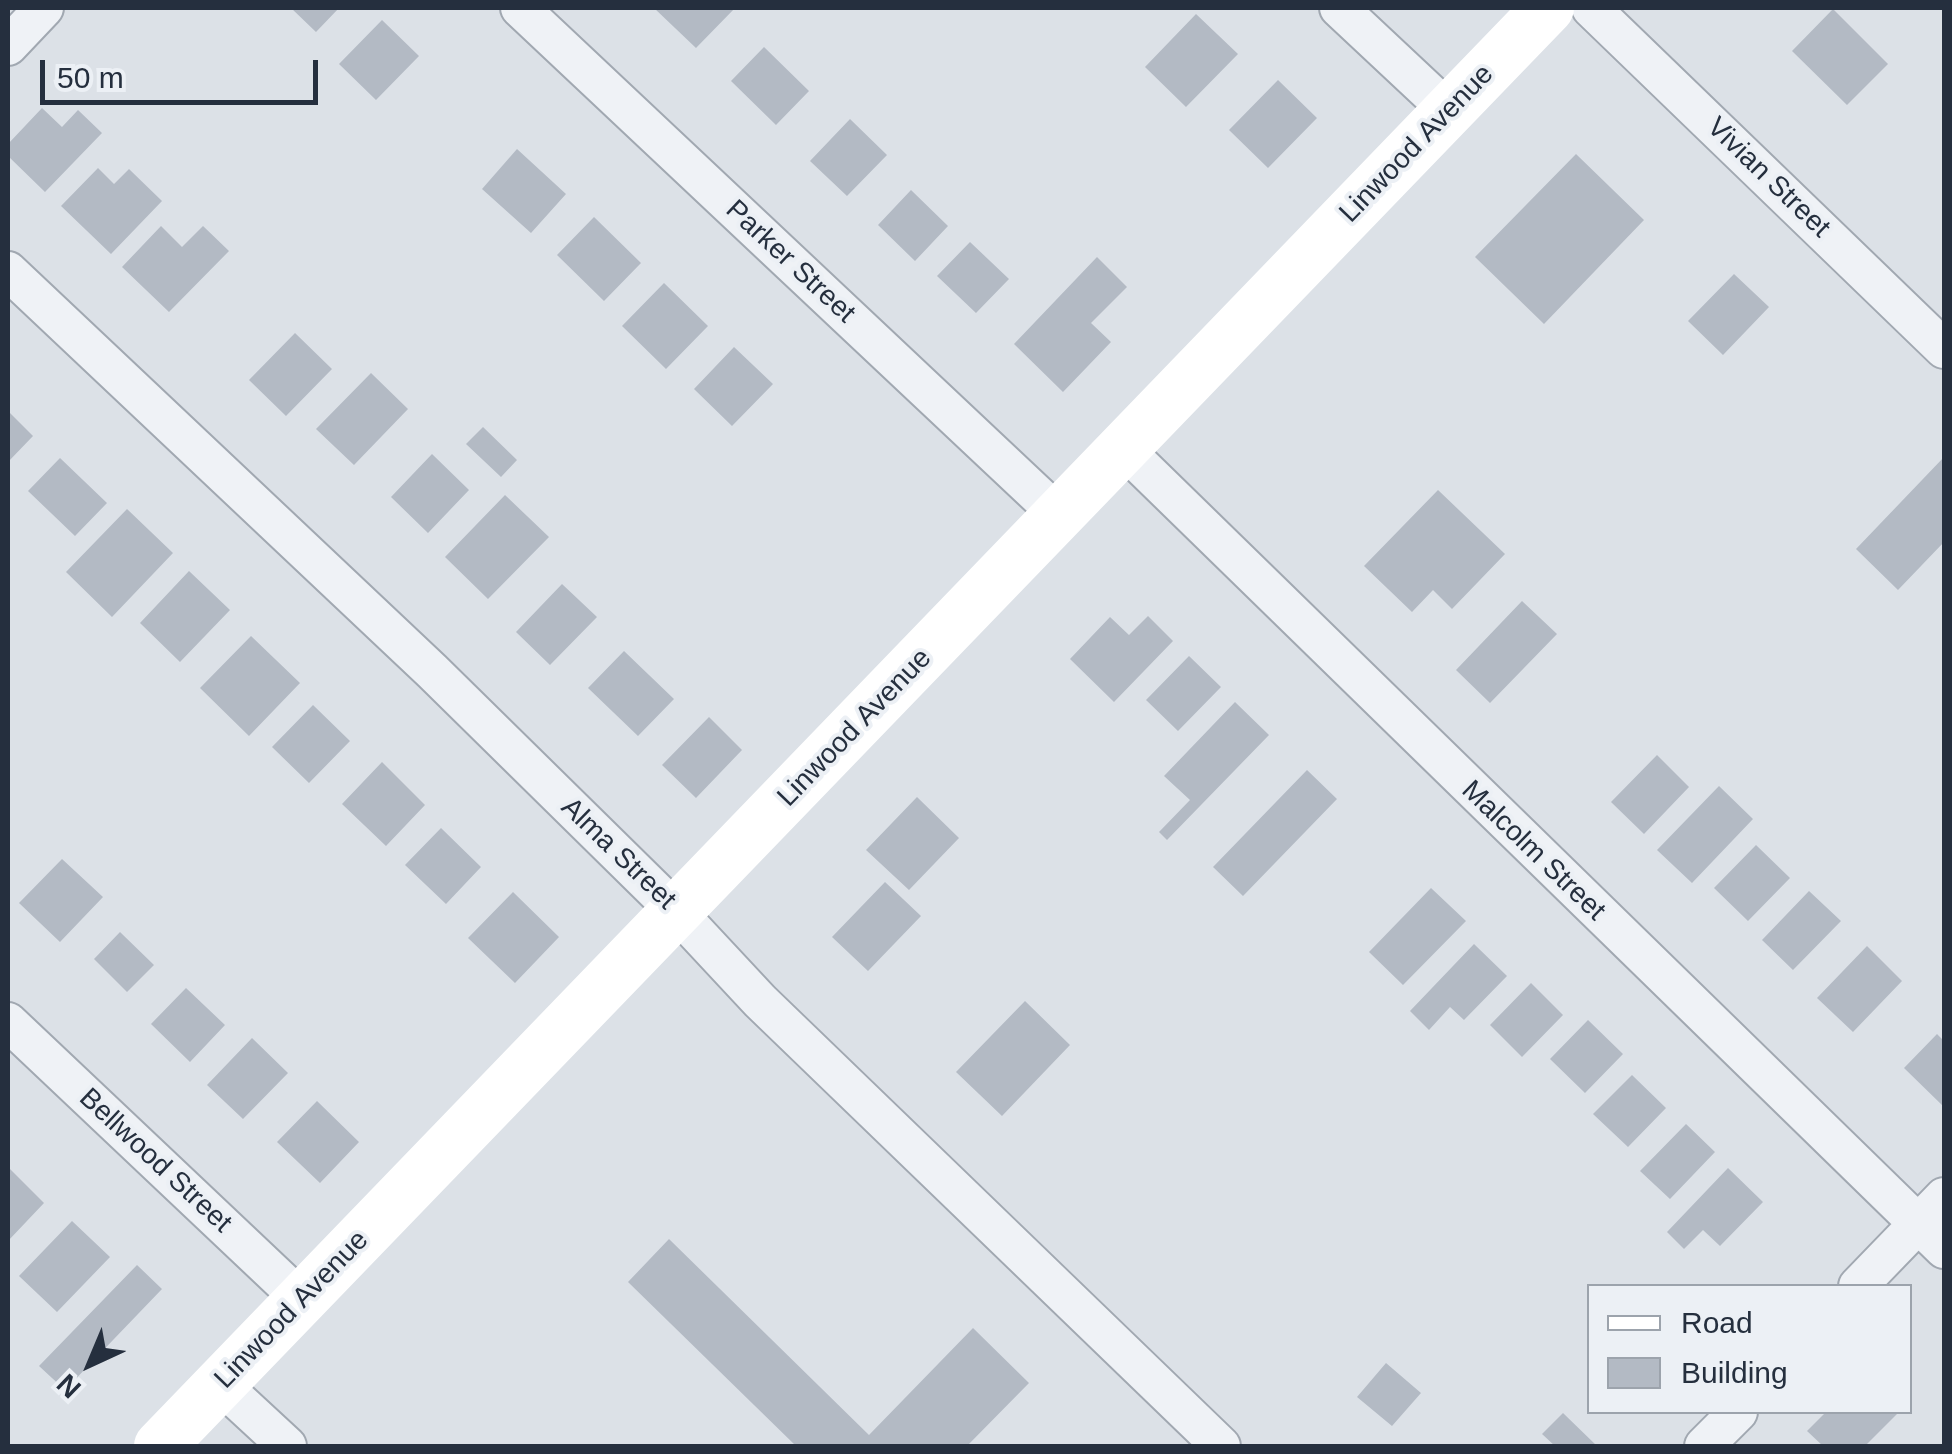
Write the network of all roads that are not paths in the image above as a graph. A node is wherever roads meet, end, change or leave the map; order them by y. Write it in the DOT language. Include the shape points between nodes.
graph roads {
  1 [pos="44,8"];
  2 [pos="520,8"];
  3 [pos="1339,8"];
  4 [pos="1548,8"];
  5 [pos="1590,8"];
  6 [pos="8,46"];
  7 [pos="1449,110"];
  8 [pos="8,271"];
  9 [pos="1944,348"];
  10 [pos="1125,450"];
  11 [pos="1060,516"];
  12 [pos="677,912"];
  13 [pos="8,1022"];
  14 [pos="1936,1223"];
  15 [pos="1860,1284"];
  16 [pos="302,1300"];
  17 [pos="220,1384"];
  18 [pos="1736,1414"];
  19 [pos="160,1446"];
  20 [pos="287,1446"];
  21 [pos="1221,1446"];
  22 [pos="1704,1446"];
  1 -- 6 [label="street"];
  2 -- 11 [label="street, Parker Street"];
  3 -- 7 [label="street"];
  4 -- 7 [label="main road, Linwood Avenue"];
  5 -- 9 [label="street, Vivian Street"];
  7 -- 10 [label="main road, Linwood Avenue"];
  8 -- 12 [label="street, Alma Street"];
  10 -- 11 [label="main road, Linwood Avenue"];
  10 -- 14 [label="street, Malcolm Street"];
  11 -- 12 [label="main road, Linwood Avenue"];
  12 -- 16 [label="main road, Linwood Avenue"];
  12 -- 21 [label="street, Alma Street" via="760,1001"];
  13 -- 16 [label="street, Bellwood Street"];
  14 -- 15 [label="street"];
  16 -- 17 [label="main road, Linwood Avenue"];
  17 -- 19 [label="main road, Linwood Avenue"];
  17 -- 20 [label="street"];
  18 -- 22 [label="street"];
}
